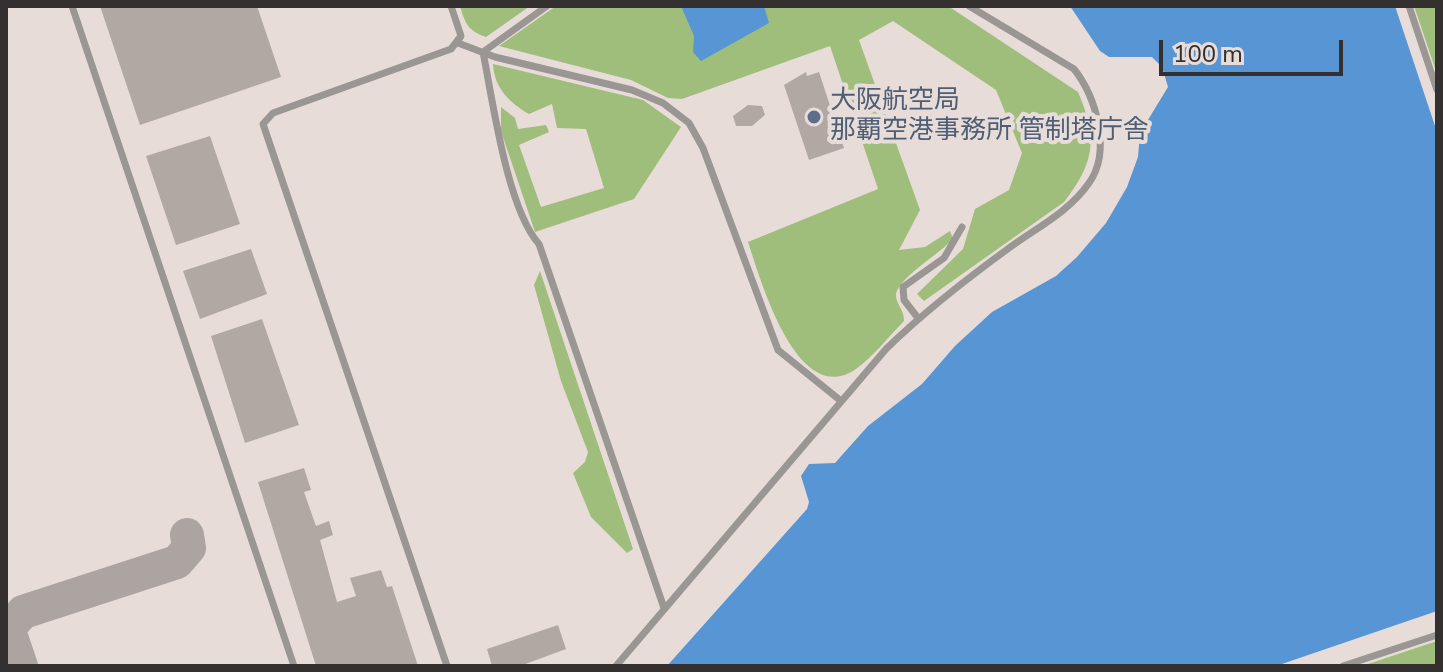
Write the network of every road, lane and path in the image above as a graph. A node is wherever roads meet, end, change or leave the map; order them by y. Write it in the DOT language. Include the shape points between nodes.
graph roads {
  1 [pos="72,6"];
  2 [pos="451,6"];
  3 [pos="547,6"];
  4 [pos="969,6"];
  5 [pos="1409,6"];
  6 [pos="458,43"];
  7 [pos="483,52"];
  8 [pos="1437,90"];
  9 [pos="962,227"];
  10 [pos="918,318"];
  11 [pos="841,401"];
  12 [pos="664,608"];
  13 [pos="1437,635"];
  14 [pos="294,666"];
  15 [pos="447,666"];
  16 [pos="616,666"];
  17 [pos="1343,666"];
  1 -- 14 [label="lane"];
  2 -- 6 [label="lane" via="461,36"];
  3 -- 7 [label="lane"];
  4 -- 10 [label="lane" via="1074,69 1086,84 1097,118 1096,166 1091,181 1070,205"];
  5 -- 8 [label="lane"];
  6 -- 7 [label="lane"];
  6 -- 15 [label="lane" via="398,70 273,113 263,124"];
  7 -- 11 [label="lane" via="632,90 663,103 689,123 778,350"];
  7 -- 12 [label="lane" via="526,230 539,244"];
  9 -- 10 [label="lane" via="944,258 903,287 904,300"];
  10 -- 11 [label="lane"];
  11 -- 12 [label="lane"];
  12 -- 16 [label="lane"];
  13 -- 17 [label="lane"];
}
